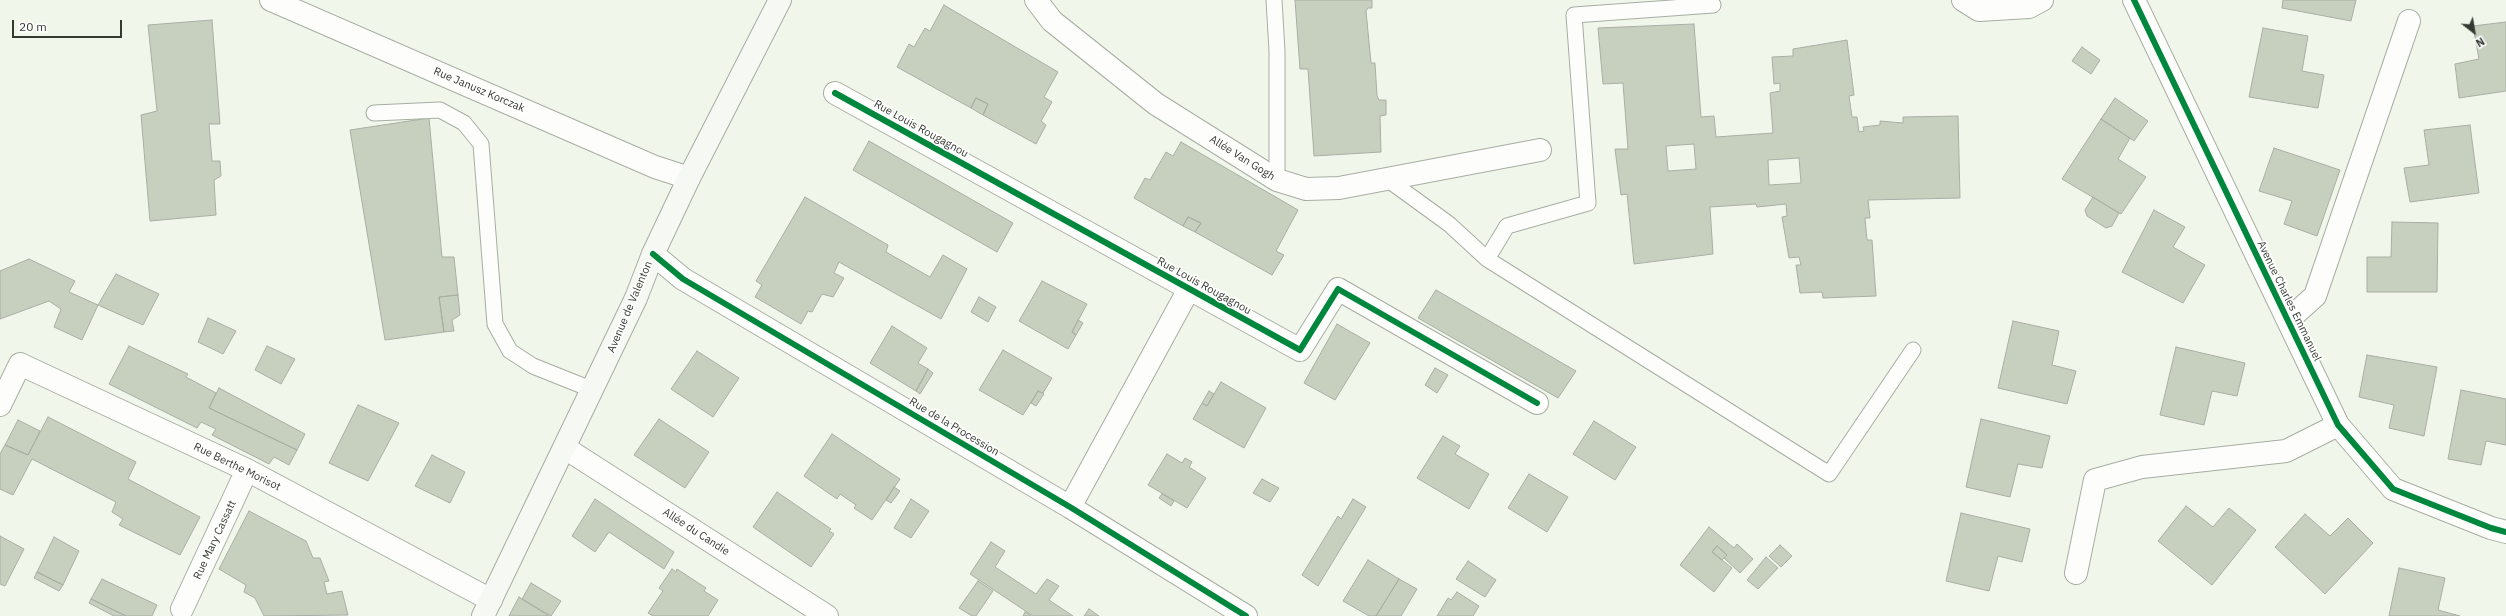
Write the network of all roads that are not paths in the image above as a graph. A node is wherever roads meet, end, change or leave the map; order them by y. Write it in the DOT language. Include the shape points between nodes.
graph roads {
  1 [pos="271,0"];
  2 [pos="780,0"];
  3 [pos="1036,0"];
  4 [pos="1274,0"];
  5 [pos="1963,0"];
  6 [pos="2042,0"];
  7 [pos="2134,0"];
  8 [pos="1713,5"];
  9 [pos="2408,21"];
  10 [pos="836,93"];
  11 [pos="374,113"];
  12 [pos="1540,150"];
  13 [pos="689,178"];
  14 [pos="1387,179"];
  15 [pos="1277,180"];
  16 [pos="653,254"];
  17 [pos="1487,258"];
  18 [pos="1189,289"];
  19 [pos="2288,320"];
  20 [pos="1913,350"];
  21 [pos="593,390"];
  22 [pos="1537,404"];
  23 [pos="0,405"];
  24 [pos="2338,425"];
  25 [pos="565,448"];
  26 [pos="247,470"];
  27 [pos="1070,507"];
  28 [pos="2506,532"];
  29 [pos="2076,573"];
  30 [pos="487,608"];
  31 [pos="184,613"];
  32 [pos="827,616"];
  33 [pos="1246,616"];
  1 -- 13 [label="street, Rue Janusz Korczak" via="655,167"];
  2 -- 13 [label="main road, Avenue de Valenton"];
  3 -- 15 [label="street, Allée Van Gogh" via="1052,21 1156,104"];
  4 -- 15 [label="lane" via="1277,51"];
  5 -- 6 [label="street" via="1979,10 2028,6"];
  7 -- 19 [label="street, Avenue Charles Emmanuel"];
  8 -- 17 [label="lane" via="1574,15 1588,203 1507,226"];
  9 -- 19 [label="street, Avenue Charles Emmanuel" via="2315,296"];
  10 -- 18 [label="street, Rue Louis Rougagnou"];
  11 -- 21 [label="lane" via="440,110 464,123 481,144 495,324 510,351 533,366"];
  12 -- 14 [label="street, Allée Van Gogh"];
  13 -- 16 [label="main road, Avenue de Valenton"];
  14 -- 15 [label="street, Allée Van Gogh" via="1339,188 1306,190"];
  14 -- 17 [label="lane" via="1449,224"];
  16 -- 21 [label="main road, Avenue de Valenton" via="636,298"];
  16 -- 27 [label="street, Rue de la Procession" via="683,279"];
  17 -- 20 [label="lane" via="1829,474"];
  18 -- 22 [label="street, Rue Louis Rougagnou" via="1300,350 1338,289"];
  18 -- 27 [label="street, Rue Louis Rougagnou"];
  19 -- 24 [label="street, Avenue Charles Emmanuel"];
  21 -- 25 [label="main road, Avenue de Valenton"];
  23 -- 26 [label="street, Rue Berthe Morisot" via="20,364"];
  24 -- 28 [label="street, Avenue Charles Emmanuel" via="2393,489"];
  24 -- 29 [label="street" via="2286,451 2142,467 2095,480"];
  25 -- 30 [label="main road, Avenue de Valenton"];
  25 -- 32 [label="street, Allée du Candie"];
  26 -- 30 [label="street, Rue Berthe Morisot"];
  26 -- 31 [label="street, Rue Mary Cassatt"];
  27 -- 33 [label="street, Rue de la Procession"];
}
